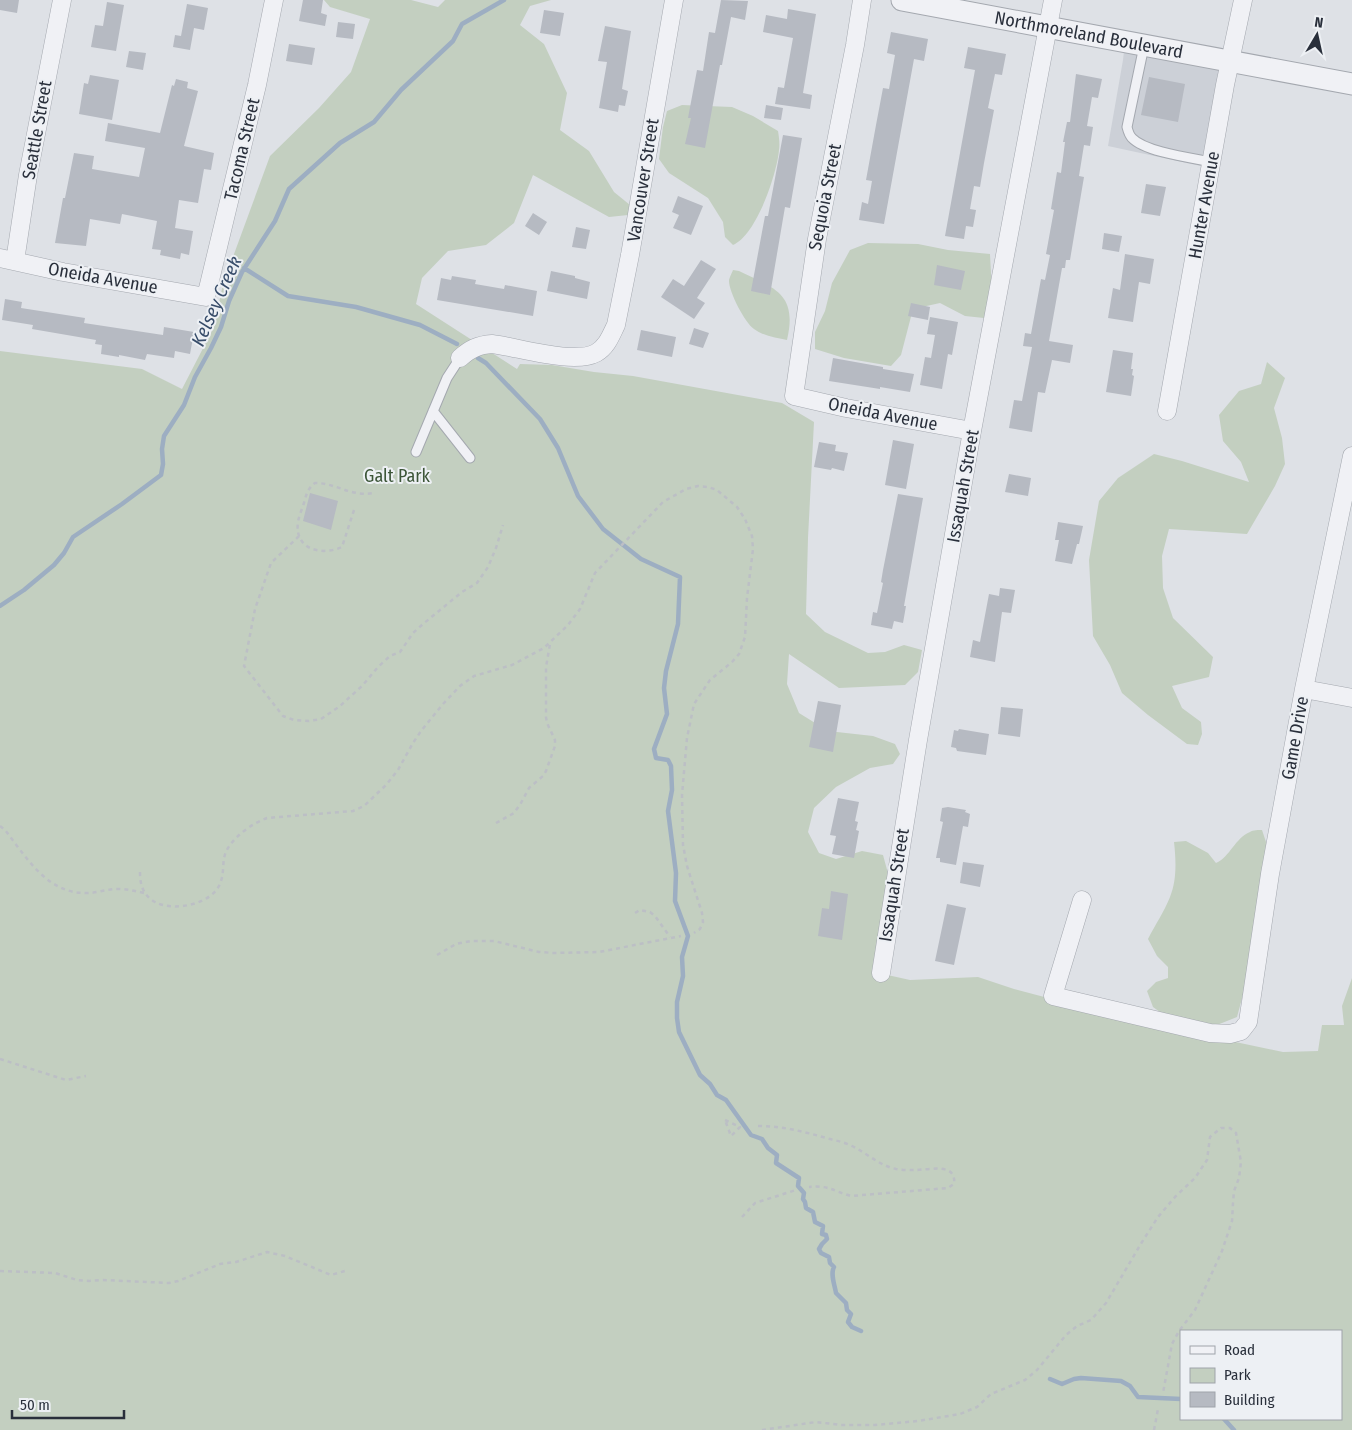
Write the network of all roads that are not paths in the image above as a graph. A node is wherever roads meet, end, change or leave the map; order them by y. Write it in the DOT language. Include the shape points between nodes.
graph roads {
  1 [pos="62,0"];
  2 [pos="274,0"];
  3 [pos="674,0"];
  4 [pos="862,0"];
  5 [pos="902,0"];
  6 [pos="1053,0"];
  7 [pos="1243,0"];
  8 [pos="1048,28"];
  9 [pos="1144,46"];
  10 [pos="1223,61"];
  11 [pos="1352,84"];
  12 [pos="1212,162"];
  13 [pos="7,259"];
  14 [pos="206,296"];
  15 [pos="460,358"];
  16 [pos="794,396"];
  17 [pos="433,411"];
  18 [pos="1167,411"];
  19 [pos="972,431"];
  20 [pos="416,452"];
  21 [pos="1352,456"];
  22 [pos="470,458"];
  23 [pos="1304,689"];
  24 [pos="1352,698"];
  25 [pos="1082,900"];
  26 [pos="881,973"];
  1 -- 13 [label="street, Seattle Street" via="29,171"];
  2 -- 14 [label="street, Tacoma Street"];
  3 -- 15 [label="street, Vancouver Street" via="616,325 604,346 595,354 579,358 482,345 470,349"];
  4 -- 16 [label="street, Sequoia Street" via="817,239"];
  5 -- 8 [label="street, Northmoreland Boulevard"];
  6 -- 8 [label="street, Issaquah Street"];
  7 -- 10 [label="street, Hunter Avenue"];
  8 -- 9 [label="street, Northmoreland Boulevard"];
  8 -- 19 [label="street, Issaquah Street"];
  9 -- 10 [label="street, Northmoreland Boulevard"];
  9 -- 12 [label="lane" via="1127,127 1130,137 1163,152"];
  10 -- 11 [label="street, Northmoreland Boulevard"];
  10 -- 12 [label="street, Hunter Avenue"];
  12 -- 18 [label="street, Hunter Avenue"];
  13 -- 14 [label="street, Oneida Avenue" via="63,272"];
  15 -- 17 [label="lane" via="447,378"];
  16 -- 19 [label="street, Oneida Avenue"];
  17 -- 20 [label="lane"];
  17 -- 22 [label="lane"];
  19 -- 26 [label="street, Issaquah Street"];
  21 -- 23 [label="street, Game Drive"];
  23 -- 24 [label="street"];
  23 -- 25 [label="street, Game Drive" via="1270,874 1248,1022 1241,1031 1210,1033 1053,996"];
}
